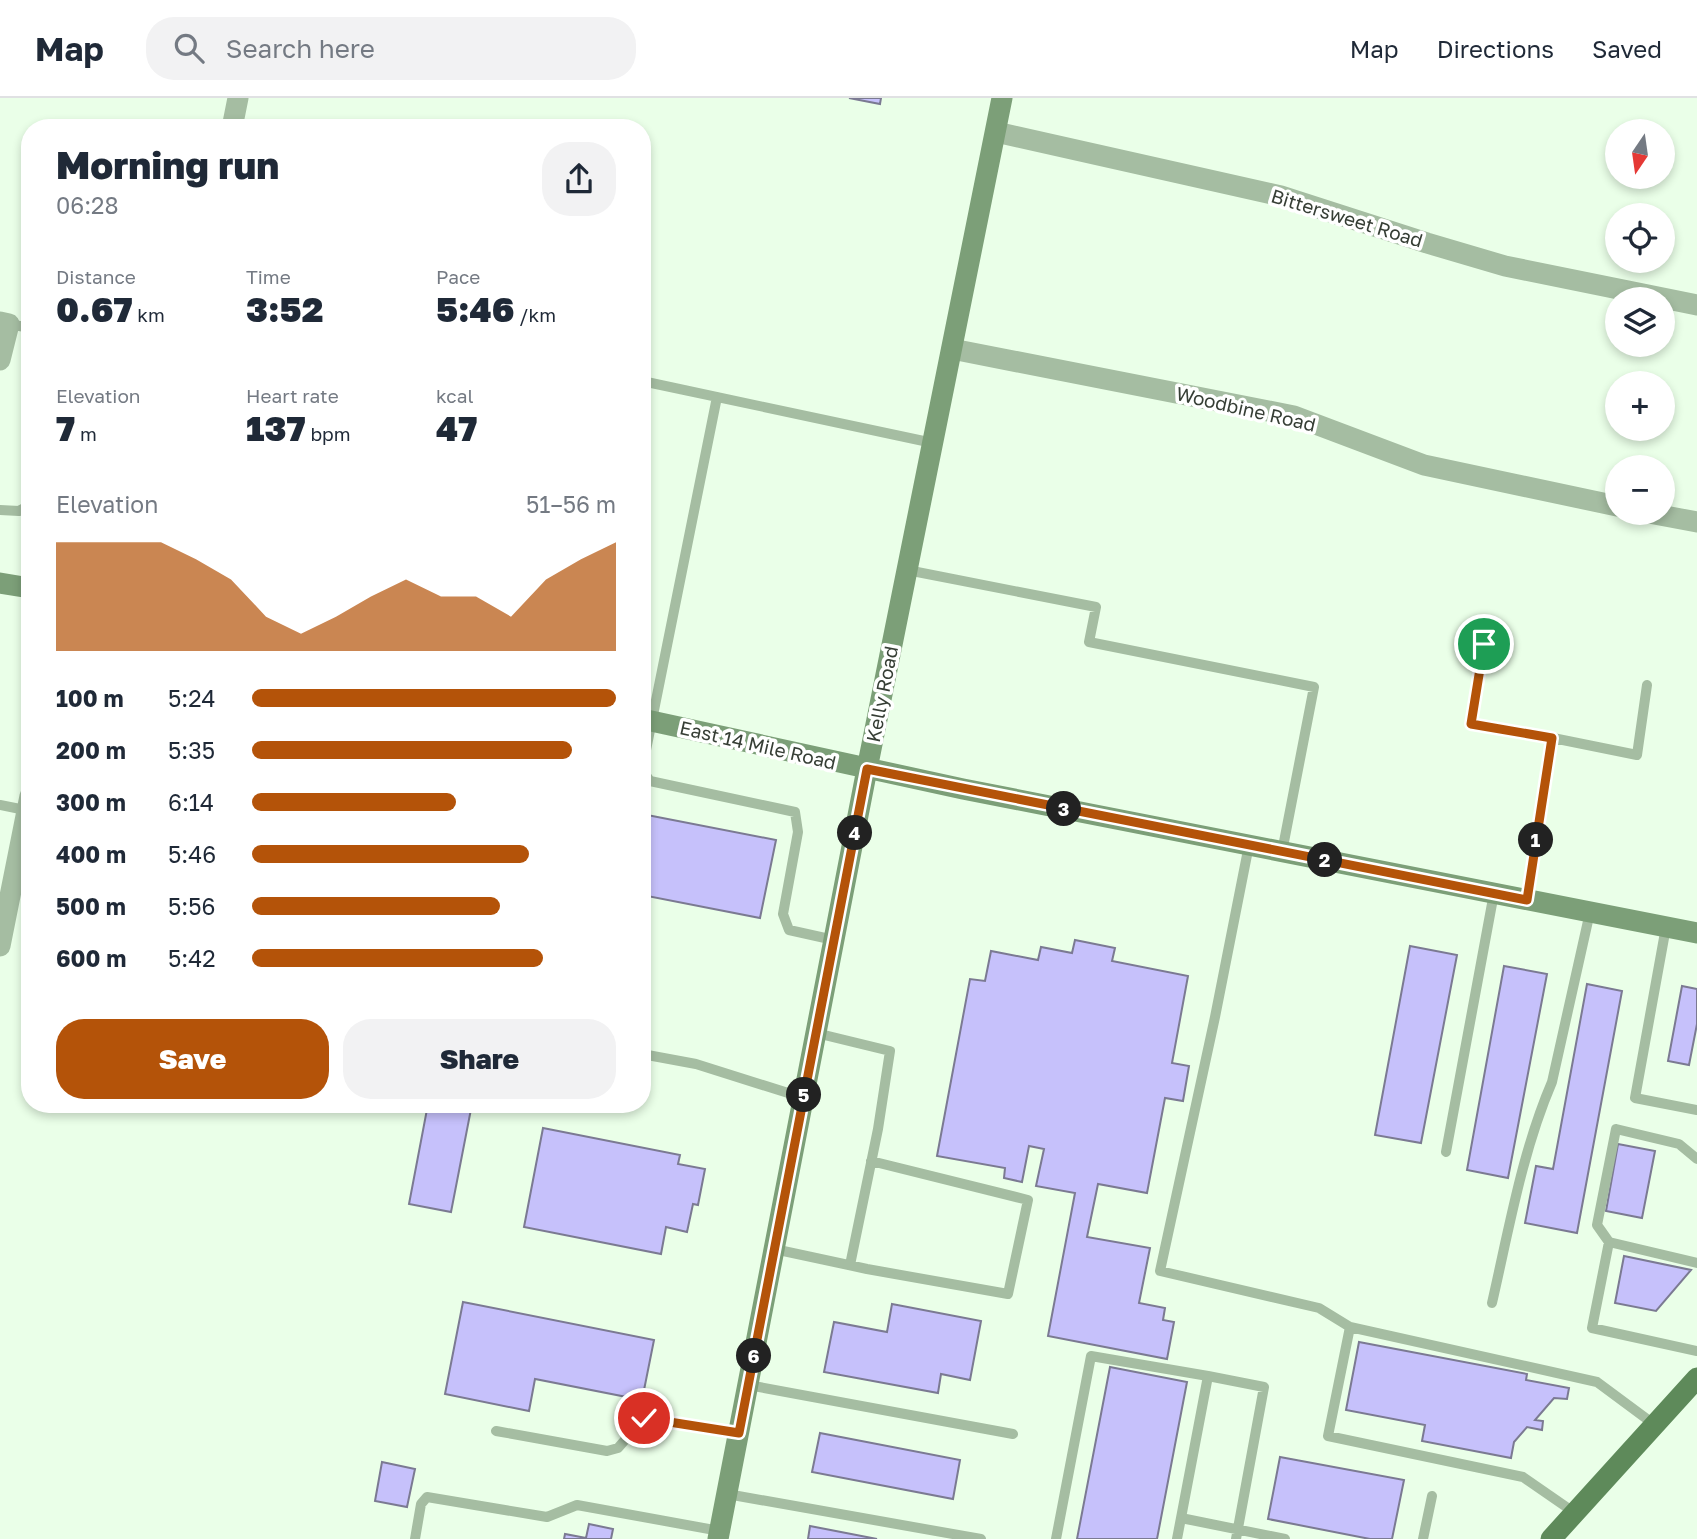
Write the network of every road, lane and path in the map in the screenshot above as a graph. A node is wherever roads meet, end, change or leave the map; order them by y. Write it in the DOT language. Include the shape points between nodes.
graph roads {
  1 [pos="238,98"];
  2 [pos="1002,98"];
  3 [pos="234,119"];
  4 [pos="996,132"];
  5 [pos="1697,305"];
  6 [pos="13,325"];
  7 [pos="952,349"];
  8 [pos="0,360"];
  9 [pos="651,383"];
  10 [pos="717,397"];
  11 [pos="933,443"];
  12 [pos="1605,503"];
  13 [pos="0,510"];
  14 [pos="21,510"];
  15 [pos="1675,518"];
  16 [pos="1697,523"];
  17 [pos="907,570"];
  18 [pos="0,583"];
  19 [pos="21,586"];
  20 [pos="1484,644"];
  21 [pos="1647,685"];
  22 [pos="651,702"];
  23 [pos="651,721"];
  24 [pos="1552,738"];
  25 [pos="867,769"];
  26 [pos="651,780"];
  27 [pos="0,805"];
  28 [pos="21,806"];
  29 [pos="21,845"];
  30 [pos="1249,845"];
  31 [pos="1282,852"];
  32 [pos="1494,893"];
  33 [pos="1527,900"];
  34 [pos="1590,912"];
  35 [pos="1666,927"];
  36 [pos="1697,933"];
  37 [pos="834,940"];
  38 [pos="0,946"];
  39 [pos="816,1033"];
  40 [pos="651,1056"];
  41 [pos="804,1098"];
  42 [pos="1697,1110"];
  43 [pos="1446,1152"];
  44 [pos="1697,1159"];
  45 [pos="872,1161"];
  46 [pos="1609,1242"];
  47 [pos="774,1250"];
  48 [pos="1697,1263"];
  49 [pos="850,1265"];
  50 [pos="1492,1303"];
  51 [pos="1350,1327"];
  52 [pos="1697,1351"];
  53 [pos="1208,1376"];
  54 [pos="1697,1378"];
  55 [pos="748,1385"];
  56 [pos="1655,1424"];
  57 [pos="496,1431"];
  58 [pos="739,1433"];
  59 [pos="1013,1434"];
  60 [pos="727,1494"];
  61 [pos="1432,1496"];
  62 [pos="1575,1513"];
  63 [pos="1181,1518"];
  64 [pos="1237,1534"];
  65 [pos="719,1535"];
  66 [pos="415,1539"];
  67 [pos="981,1539"];
  68 [pos="1056,1539"];
  69 [pos="1177,1539"];
  70 [pos="1285,1539"];
  71 [pos="1423,1539"];
  72 [pos="1551,1539"];
  1 -- 3 [label="street"];
  2 -- 4 [label="street, Kelly Road"];
  4 -- 5 [label="street, Bittersweet Road" via="1282,196 1505,266"];
  4 -- 7 [label="street, Kelly Road"];
  6 -- 8 [label="street"];
  7 -- 11 [label="street, Kelly Road"];
  7 -- 12 [label="street, Woodbine Road" via="1294,416 1424,465"];
  9 -- 10 [label="lane"];
  10 -- 11 [label="lane"];
  10 -- 22 [label="lane"];
  11 -- 17 [label="street, Kelly Road"];
  13 -- 14 [label="lane"];
  15 -- 16 [label="street"];
  17 -- 25 [label="street, Kelly Road"];
  17 -- 31 [label="lane" via="1096,607 1089,642 1314,687"];
  18 -- 19 [label="street"];
  20 -- 24 [label="lane" via="1471,724"];
  21 -- 24 [label="lane" via="1637,755"];
  23 -- 25 [label="street, East 14 Mile Road"];
  24 -- 33 [label="lane"];
  25 -- 30 [label="street, East 14 Mile Road"];
  25 -- 37 [label="street, Kelly Road"];
  26 -- 37 [label="lane" via="795,813 798,832 783,914 789,930"];
  27 -- 28 [label="lane"];
  29 -- 38 [label="street"];
  30 -- 31 [label="street, East 14 Mile Road"];
  30 -- 51 [label="lane" via="1160,1271 1319,1308"];
  31 -- 32 [label="street, East 14 Mile Road"];
  32 -- 33 [label="street, East 14 Mile Road"];
  32 -- 43 [label="lane"];
  33 -- 34 [label="street, East 14 Mile Road"];
  34 -- 35 [label="street, East 14 Mile Road"];
  34 -- 50 [label="lane" via="1552,1082 1518,1189"];
  35 -- 36 [label="street, East 14 Mile Road"];
  35 -- 42 [label="lane" via="1635,1098"];
  37 -- 39 [label="street, Kelly Road"];
  39 -- 41 [label="street, Kelly Road"];
  39 -- 45 [label="lane" via="890,1051"];
  40 -- 41 [label="lane" via="696,1064"];
  41 -- 47 [label="street, Kelly Road"];
  44 -- 46 [label="lane" via="1679,1144 1616,1129 1597,1225"];
  45 -- 49 [label="lane"];
  45 -- 49 [label="lane" via="1028,1200 1008,1294"];
  46 -- 48 [label="lane"];
  46 -- 52 [label="lane" via="1592,1328"];
  47 -- 49 [label="lane"];
  47 -- 55 [label="street, Kelly Road"];
  51 -- 56 [label="lane" via="1597,1382"];
  51 -- 62 [label="lane" via="1328,1436 1522,1476"];
  53 -- 63 [label="lane"];
  53 -- 64 [label="lane" via="1264,1387"];
  53 -- 68 [label="lane" via="1091,1356"];
  54 -- 56 [label="main road"];
  55 -- 58 [label="street, Kelly Road"];
  55 -- 59 [label="lane"];
  56 -- 62 [label="main road"];
  57 -- 58 [label="lane" via="607,1451 618,1448 644,1418"];
  58 -- 60 [label="street, Kelly Road"];
  60 -- 65 [label="street, Kelly Road"];
  60 -- 67 [label="lane"];
  61 -- 71 [label="lane"];
  62 -- 72 [label="main road"];
  63 -- 64 [label="lane"];
  63 -- 69 [label="lane"];
  64 -- 70 [label="lane"];
  65 -- 66 [label="lane" via="577,1505 547,1517 427,1497 421,1504"];
}
